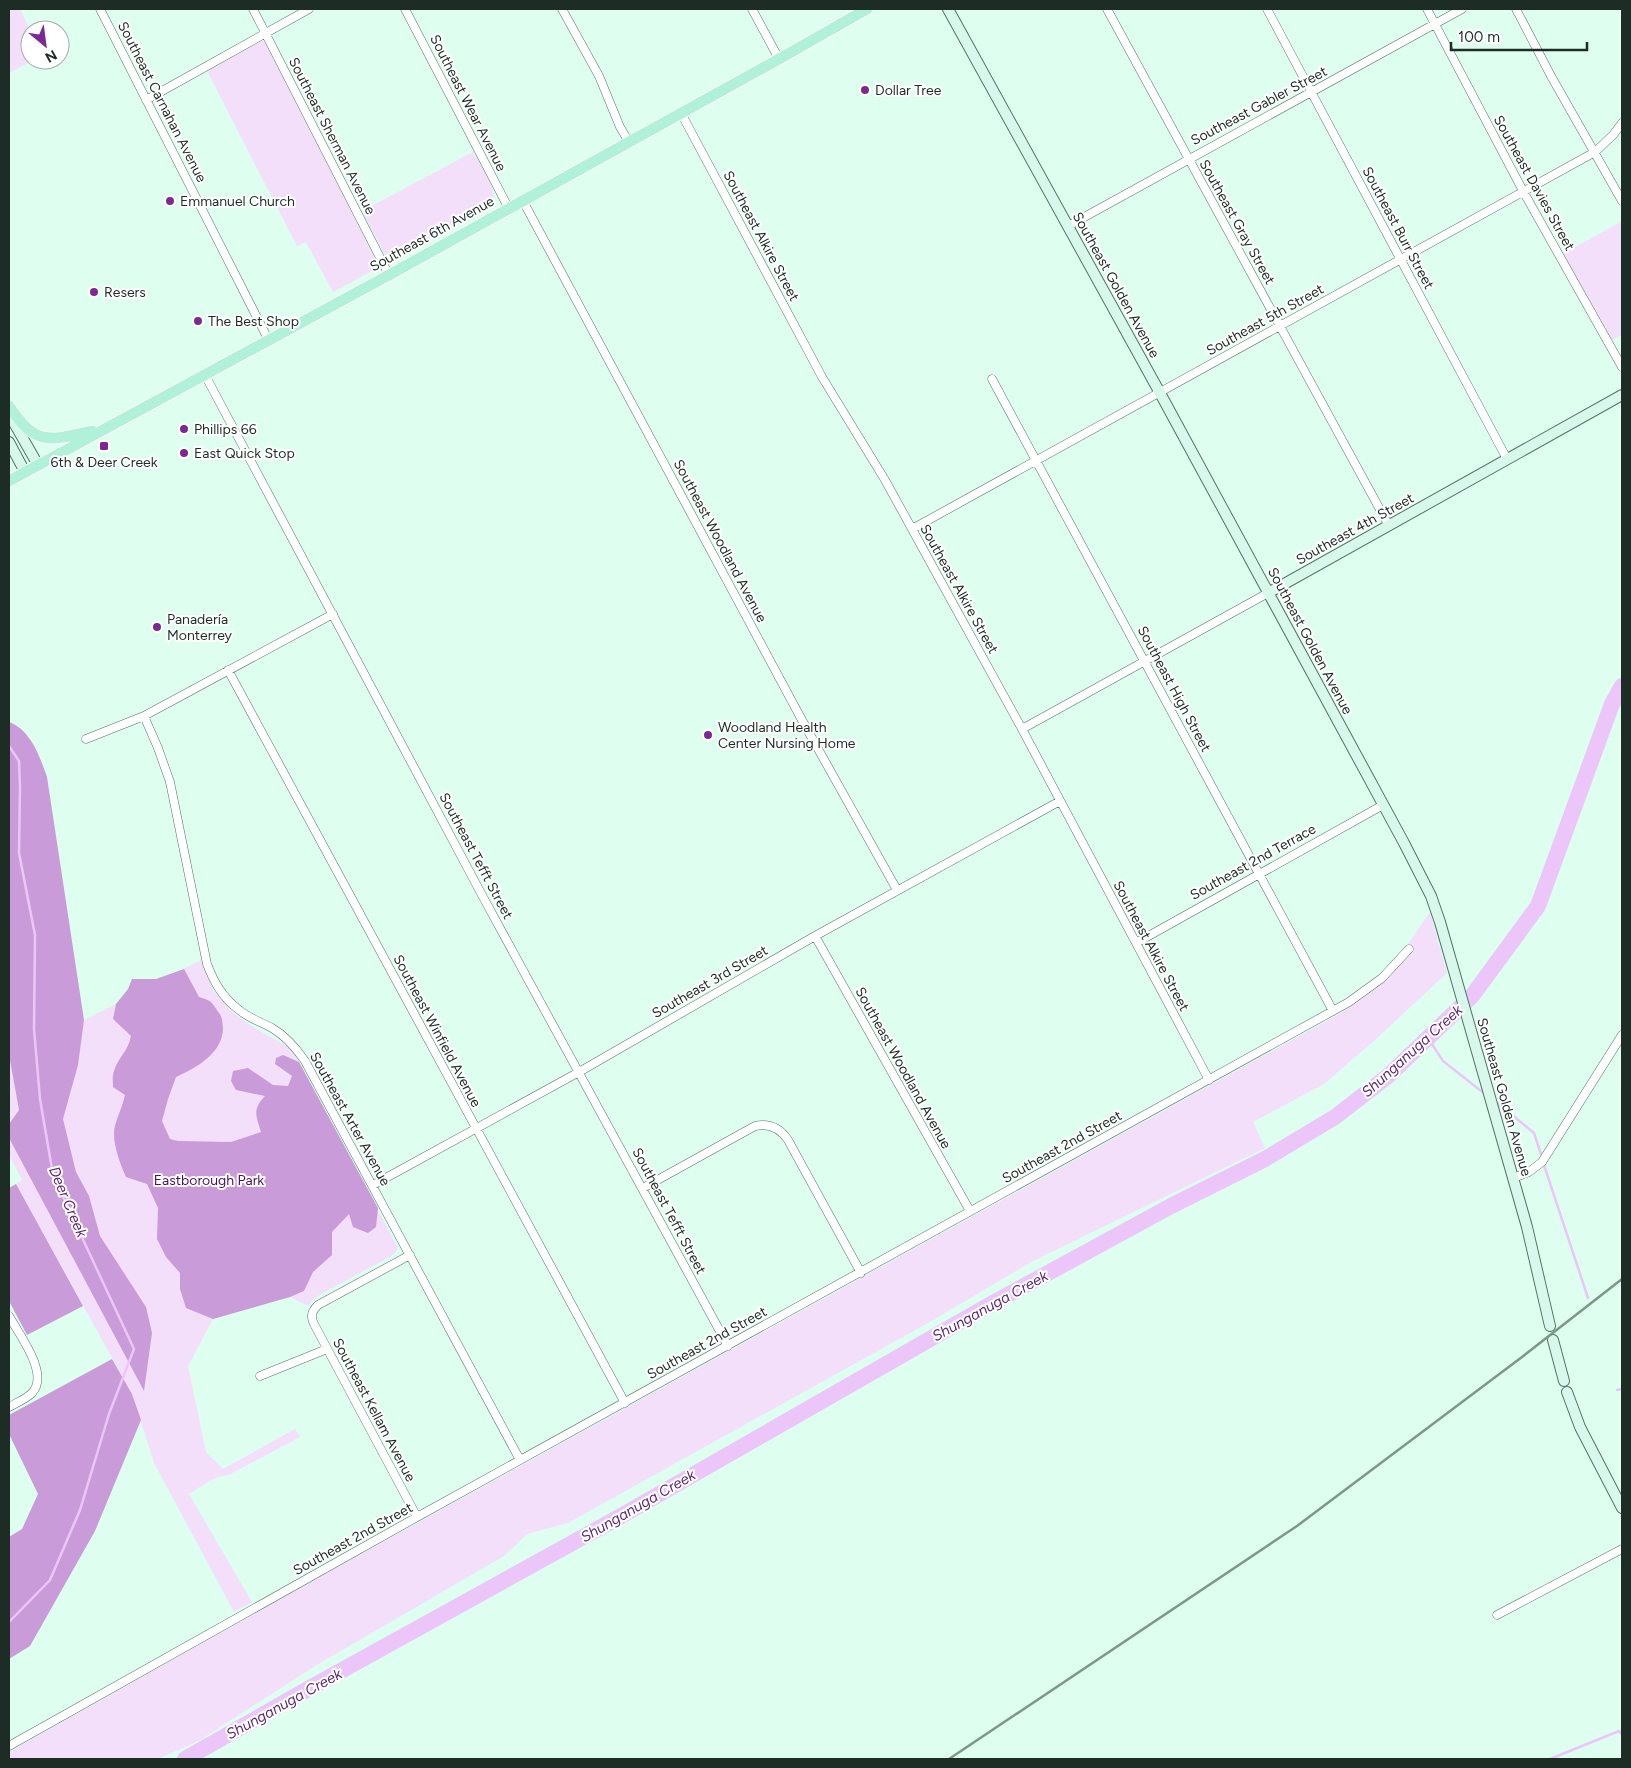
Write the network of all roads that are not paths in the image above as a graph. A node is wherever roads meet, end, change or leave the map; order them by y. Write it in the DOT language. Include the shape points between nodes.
graph roads {
  1 [pos="100,9"];
  2 [pos="253,9"];
  3 [pos="309,9"];
  4 [pos="405,9"];
  5 [pos="562,9"];
  6 [pos="752,9"];
  7 [pos="867,9"];
  8 [pos="948,9"];
  9 [pos="1107,9"];
  10 [pos="1267,9"];
  11 [pos="1426,9"];
  12 [pos="1462,9"];
  13 [pos="1516,9"];
  14 [pos="1434,24"];
  15 [pos="265,33"];
  16 [pos="779,59"];
  17 [pos="1311,93"];
  18 [pos="146,100"];
  19 [pos="681,114"];
  20 [pos="1622,124"];
  21 [pos="629,142"];
  22 [pos="1595,152"];
  23 [pos="1189,158"];
  24 [pos="1523,191"];
  25 [pos="523,201"];
  26 [pos="1622,201"];
  27 [pos="509,209"];
  28 [pos="1068,226"];
  29 [pos="1400,259"];
  30 [pos="390,275"];
  31 [pos="1280,326"];
  32 [pos="269,341"];
  33 [pos="1622,367"];
  34 [pos="205,375"];
  35 [pos="992,379"];
  36 [pos="1160,392"];
  37 [pos="1622,395"];
  38 [pos="9,406"];
  39 [pos="9,414"];
  40 [pos="106,428"];
  41 [pos="9,442"];
  42 [pos="1507,459"];
  43 [pos="1037,461"];
  44 [pos="38,465"];
  45 [pos="25,472"];
  46 [pos="9,481"];
  47 [pos="1389,526"];
  48 [pos="912,529"];
  49 [pos="1268,593"];
  50 [pos="333,614"];
  51 [pos="1145,661"];
  52 [pos="228,670"];
  53 [pos="144,716"];
  54 [pos="1022,729"];
  55 [pos="86,739"];
  56 [pos="1060,801"];
  57 [pos="1383,804"];
  58 [pos="1259,873"];
  59 [pos="897,890"];
  60 [pos="815,936"];
  61 [pos="1136,943"];
  62 [pos="1409,949"];
  63 [pos="1333,1010"];
  64 [pos="1622,1036"];
  65 [pos="579,1072"];
  66 [pos="1209,1080"];
  67 [pos="476,1129"];
  68 [pos="1513,1178"];
  69 [pos="372,1185"];
  70 [pos="643,1188"];
  71 [pos="970,1211"];
  72 [pos="410,1255"];
  73 [pos="860,1273"];
  74 [pos="9,1316"];
  75 [pos="1550,1326"];
  76 [pos="1553,1340"];
  77 [pos="728,1346"];
  78 [pos="327,1349"];
  79 [pos="260,1376"];
  80 [pos="1564,1381"];
  81 [pos="1567,1392"];
  82 [pos="625,1403"];
  83 [pos="9,1407"];
  84 [pos="520,1460"];
  85 [pos="1622,1508"];
  86 [pos="417,1517"];
  87 [pos="1622,1548"];
  88 [pos="1497,1615"];
  89 [pos="9,1746"];
  1 -- 18 [label="street, Southeast Carnahan Avenue"];
  2 -- 15 [label="street, Southeast Sherman Avenue"];
  3 -- 15 [label="street"];
  4 -- 27 [label="street, Southeast Wear Avenue"];
  5 -- 21 [label="street" via="599,76"];
  6 -- 16 [label="street"];
  7 -- 16 [label="main road, Southeast 6th Avenue"];
  8 -- 28 [label="street, Southeast Golden Avenue"];
  9 -- 23 [label="street, Southeast Gray Street"];
  10 -- 17 [label="street, Southeast Burr Street"];
  11 -- 14 [label="street, Southeast Davies Street"];
  12 -- 14 [label="street, Southeast Gabler Street"];
  13 -- 22 [label="street"];
  14 -- 17 [label="street, Southeast Gabler Street"];
  14 -- 24 [label="street, Southeast Davies Street"];
  15 -- 18 [label="street"];
  15 -- 30 [label="street, Southeast Sherman Avenue"];
  16 -- 19 [label="main road, Southeast 6th Avenue"];
  17 -- 23 [label="street, Southeast Gabler Street"];
  17 -- 29 [label="street, Southeast Burr Street"];
  18 -- 32 [label="street, Southeast Carnahan Avenue"];
  19 -- 21 [label="main road, Southeast 6th Avenue"];
  19 -- 48 [label="street, Southeast Alkire Street" via="822,377"];
  20 -- 22 [label="street, Southeast 5th Street"];
  21 -- 25 [label="main road, Southeast 6th Avenue"];
  22 -- 24 [label="street, Southeast 5th Street"];
  22 -- 26 [label="street"];
  23 -- 28 [label="street, Southeast Gabler Street"];
  23 -- 31 [label="street, Southeast Gray Street"];
  24 -- 29 [label="street, Southeast 5th Street"];
  24 -- 33 [label="street, Southeast Davies Street"];
  25 -- 27 [label="main road, Southeast 6th Avenue"];
  25 -- 59 [label="street, Southeast Woodland Avenue"];
  27 -- 30 [label="main road, Southeast 6th Avenue"];
  28 -- 36 [label="street, Southeast Golden Avenue"];
  29 -- 31 [label="street, Southeast 5th Street"];
  29 -- 42 [label="street, Southeast Burr Street"];
  30 -- 32 [label="main road, Southeast 6th Avenue"];
  31 -- 36 [label="street, Southeast 5th Street"];
  31 -- 47 [label="street, Southeast Gray Street"];
  32 -- 34 [label="main road, Southeast 6th Avenue"];
  34 -- 40 [label="main road, Southeast 6th Avenue"];
  34 -- 50 [label="street, Southeast Tefft Street"];
  35 -- 43 [label="street, Southeast High Street"];
  36 -- 43 [label="street, Southeast 5th Street"];
  36 -- 49 [label="street, Southeast Golden Avenue"];
  37 -- 42 [label="street, Southeast 4th Street"];
  38 -- 40 [label="main road" via="25,428 47,439"];
  39 -- 44 [label="street"];
  40 -- 44 [label="main road, Southeast 6th Avenue"];
  41 -- 45 [label="street"];
  42 -- 47 [label="street, Southeast 4th Street"];
  43 -- 48 [label="street, Southeast 5th Street"];
  43 -- 51 [label="street, Southeast High Street"];
  44 -- 45 [label="main road, Southeast 6th Avenue"];
  45 -- 46 [label="main road, Southeast 6th Avenue"];
  47 -- 49 [label="street, Southeast 4th Street"];
  48 -- 54 [label="street, Southeast Alkire Street"];
  49 -- 51 [label="street, Southeast 4th Street"];
  49 -- 57 [label="street, Southeast Golden Avenue"];
  50 -- 52 [label="street"];
  50 -- 65 [label="street, Southeast Tefft Street"];
  51 -- 54 [label="street, Southeast 4th Street"];
  51 -- 58 [label="street, Southeast High Street"];
  52 -- 53 [label="street"];
  52 -- 67 [label="street, Southeast Winfield Avenue"];
  53 -- 55 [label="street"];
  53 -- 69 [label="street, Southeast Arter Avenue" via="170,782 212,978 226,999 239,1010 274,1029 297,1049"];
  54 -- 56 [label="street, Southeast Alkire Street"];
  56 -- 59 [label="street, Southeast 3rd Street"];
  56 -- 61 [label="street, Southeast Alkire Street"];
  57 -- 58 [label="street, Southeast 2nd Terrace"];
  57 -- 68 [label="street, Southeast Golden Avenue" via="1431,896"];
  58 -- 61 [label="street, Southeast 2nd Terrace"];
  58 -- 63 [label="street, Southeast High Street"];
  59 -- 60 [label="street, Southeast 3rd Street"];
  60 -- 65 [label="street, Southeast 3rd Street"];
  60 -- 71 [label="street, Southeast Woodland Avenue"];
  61 -- 66 [label="street, Southeast Alkire Street"];
  62 -- 63 [label="street, Southeast 2nd Street" via="1365,992"];
  63 -- 66 [label="street, Southeast 2nd Street"];
  64 -- 68 [label="street" via="1542,1162"];
  65 -- 67 [label="street, Southeast 3rd Street"];
  65 -- 70 [label="street, Southeast Tefft Street"];
  66 -- 71 [label="street, Southeast 2nd Street"];
  67 -- 69 [label="street, Southeast 3rd Street"];
  67 -- 82 [label="street, Southeast Winfield Avenue"];
  68 -- 75 [label="street, Southeast Golden Avenue"];
  69 -- 72 [label="street, Southeast Arter Avenue"];
  70 -- 73 [label="street" via="755,1126 773,1127 788,1140"];
  70 -- 77 [label="street, Southeast Tefft Street"];
  71 -- 73 [label="street, Southeast 2nd Street"];
  72 -- 78 [label="street, Southeast Kellam Avenue" via="318,1305 312,1314 314,1324"];
  72 -- 84 [label="street, Southeast Arter Avenue"];
  73 -- 77 [label="street, Southeast 2nd Street"];
  74 -- 83 [label="street" via="36,1365 39,1378 31,1394"];
  76 -- 80 [label="street"];
  77 -- 82 [label="street, Southeast 2nd Street"];
  78 -- 79 [label="street"];
  78 -- 86 [label="street, Southeast Kellam Avenue"];
  81 -- 85 [label="street" via="1580,1428"];
  82 -- 84 [label="street, Southeast 2nd Street"];
  84 -- 86 [label="street, Southeast 2nd Street"];
  86 -- 89 [label="street, Southeast 2nd Street"];
  87 -- 88 [label="street"];
}
